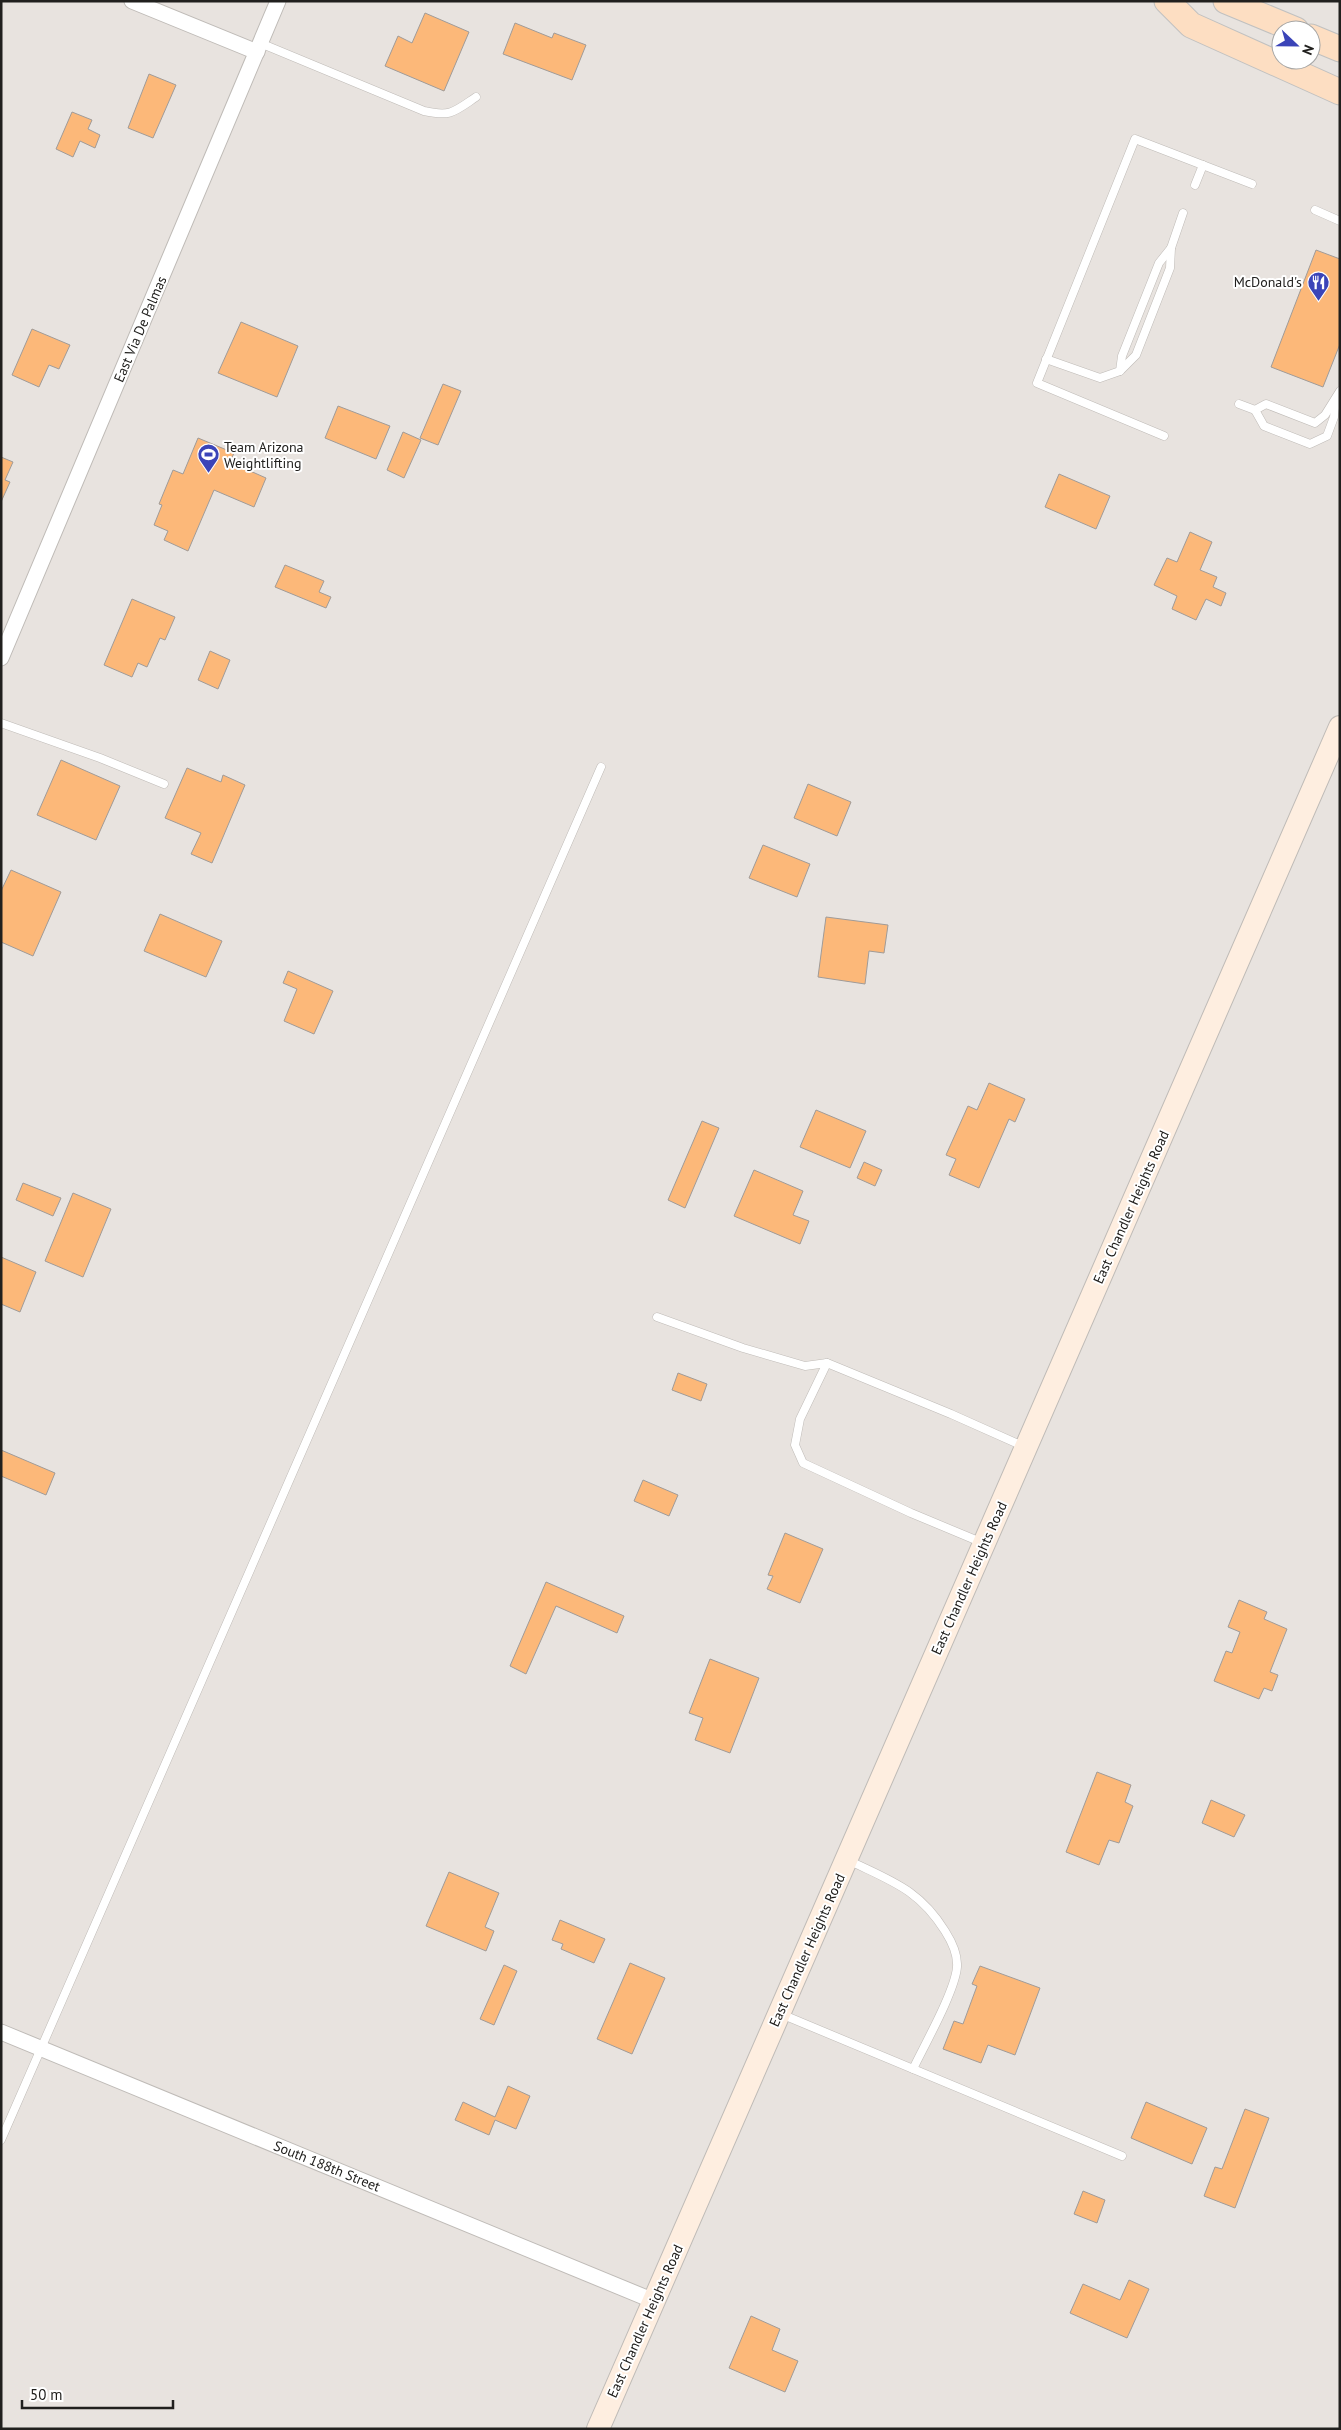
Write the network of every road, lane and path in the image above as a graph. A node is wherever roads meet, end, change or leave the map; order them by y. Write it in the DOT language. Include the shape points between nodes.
graph roads {
  1 [pos="132,1"];
  2 [pos="278,1"];
  3 [pos="1167,1"];
  4 [pos="1226,1"];
  5 [pos="1272,20"];
  6 [pos="1321,40"];
  7 [pos="259,48"];
  8 [pos="1340,49"];
  9 [pos="1340,92"];
  10 [pos="476,97"];
  11 [pos="1203,165"];
  12 [pos="1252,184"];
  13 [pos="1195,185"];
  14 [pos="1315,210"];
  15 [pos="1183,213"];
  16 [pos="1340,221"];
  17 [pos="1171,248"];
  18 [pos="1046,359"];
  19 [pos="1120,371"];
  20 [pos="1340,391"];
  21 [pos="1336,399"];
  22 [pos="1239,404"];
  23 [pos="1255,410"];
  24 [pos="1164,436"];
  25 [pos="1,658"];
  26 [pos="1,723"];
  27 [pos="1340,728"];
  28 [pos="602,767"];
  29 [pos="164,784"];
  30 [pos="657,1317"];
  31 [pos="826,1363"];
  32 [pos="1026,1448"];
  33 [pos="985,1544"];
  34 [pos="847,1860"];
  35 [pos="779,2013"];
  36 [pos="1,2032"];
  37 [pos="40,2048"];
  38 [pos="913,2068"];
  39 [pos="1,2140"];
  40 [pos="1122,2156"];
  41 [pos="654,2301"];
  42 [pos="598,2429"];
  1 -- 7 [label="street"];
  2 -- 7 [label="street, East Via De Palmas"];
  3 -- 9 [label="main road" via="1191,25"];
  4 -- 5 [label="main road"];
  6 -- 8 [label="main road"];
  7 -- 10 [label="lane" via="424,111 452,113"];
  7 -- 25 [label="street, East Via De Palmas"];
  11 -- 12 [label="lane"];
  11 -- 13 [label="lane"];
  11 -- 18 [label="lane" via="1135,139"];
  14 -- 16 [label="lane"];
  15 -- 17 [label="lane"];
  17 -- 19 [label="lane" via="1159,263 1122,356"];
  17 -- 19 [label="lane" via="1170,268 1136,355"];
  18 -- 19 [label="lane" via="1100,378"];
  18 -- 24 [label="lane" via="1037,383"];
  20 -- 21 [label="lane"];
  21 -- 23 [label="lane" via="1315,424 1266,404"];
  21 -- 23 [label="lane" via="1327,436 1310,444 1264,426"];
  22 -- 23 [label="lane"];
  26 -- 29 [label="lane"];
  27 -- 32 [label="main road, East Chandler Heights Road"];
  28 -- 37 [label="lane"];
  30 -- 31 [label="lane" via="805,1366"];
  31 -- 32 [label="lane"];
  31 -- 33 [label="lane" via="800,1418 795,1445 803,1463"];
  32 -- 33 [label="main road, East Chandler Heights Road"];
  33 -- 34 [label="main road, East Chandler Heights Road"];
  34 -- 35 [label="main road, East Chandler Heights Road"];
  34 -- 38 [label="lane" via="921,1899 940,1923 957,1954 954,1980"];
  35 -- 38 [label="lane"];
  35 -- 41 [label="main road, East Chandler Heights Road"];
  36 -- 37 [label="street, South 188th Street"];
  37 -- 39 [label="lane"];
  37 -- 41 [label="street, South 188th Street"];
  38 -- 40 [label="lane"];
  41 -- 42 [label="main road, East Chandler Heights Road"];
}
